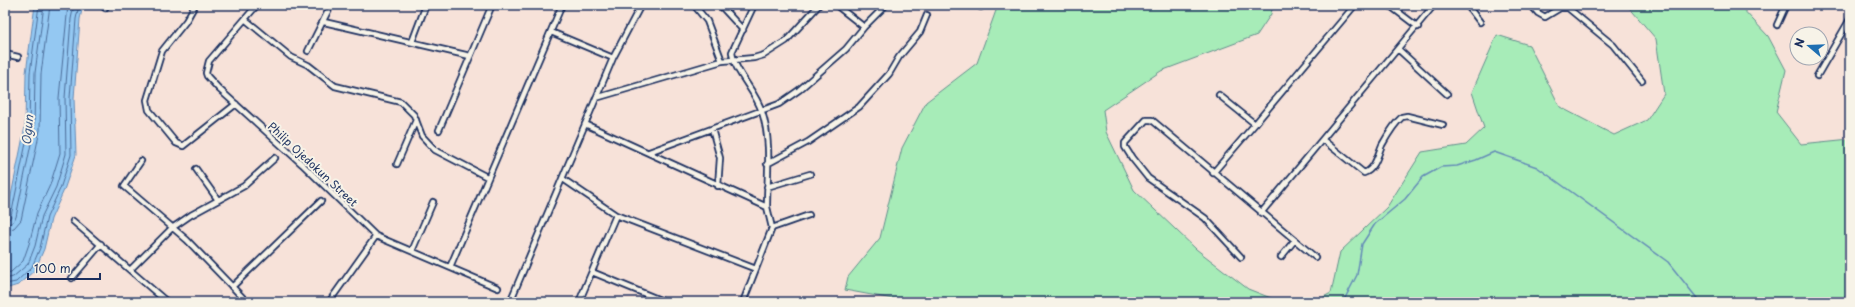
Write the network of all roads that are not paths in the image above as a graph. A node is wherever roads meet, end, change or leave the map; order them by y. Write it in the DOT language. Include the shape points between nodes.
graph roads {
  1 [pos="195,5"];
  2 [pos="257,5"];
  3 [pos="331,5"];
  4 [pos="426,5"];
  5 [pos="492,5"];
  6 [pos="562,5"];
  7 [pos="641,5"];
  8 [pos="694,5"];
  9 [pos="720,5"];
  10 [pos="754,5"];
  11 [pos="819,5"];
  12 [pos="836,5"];
  13 [pos="886,5"];
  14 [pos="976,5"];
  15 [pos="1355,5"];
  16 [pos="1389,5"];
  17 [pos="1434,5"];
  18 [pos="1467,5"];
  19 [pos="1531,5"];
  20 [pos="1786,5"];
  21 [pos="981,7"];
  22 [pos="927,16"];
  23 [pos="1850,19"];
  24 [pos="246,20"];
  25 [pos="324,22"];
  26 [pos="1480,22"];
  27 [pos="1777,24"];
  28 [pos="864,27"];
  29 [pos="1418,27"];
  30 [pos="743,30"];
  31 [pos="551,32"];
  32 [pos="412,42"];
  33 [pos="1398,49"];
  34 [pos="308,51"];
  35 [pos="5,54"];
  36 [pos="470,56"];
  37 [pos="18,58"];
  38 [pos="612,58"];
  39 [pos="732,59"];
  40 [pos="722,61"];
  41 [pos="1818,76"];
  42 [pos="1642,81"];
  43 [pos="1447,94"];
  44 [pos="1219,95"];
  45 [pos="596,98"];
  46 [pos="236,104"];
  47 [pos="762,110"];
  48 [pos="416,120"];
  49 [pos="585,124"];
  50 [pos="1255,124"];
  51 [pos="1443,125"];
  52 [pos="712,129"];
  53 [pos="439,130"];
  54 [pos="1323,140"];
  55 [pos="649,152"];
  56 [pos="275,158"];
  57 [pos="141,161"];
  58 [pos="397,164"];
  59 [pos="767,164"];
  60 [pos="196,169"];
  61 [pos="1212,172"];
  62 [pos="810,174"];
  63 [pos="487,177"];
  64 [pos="563,179"];
  65 [pos="718,186"];
  66 [pos="767,187"];
  67 [pos="218,200"];
  68 [pos="321,201"];
  69 [pos="433,202"];
  70 [pos="767,207"];
  71 [pos="1261,212"];
  72 [pos="616,215"];
  73 [pos="809,215"];
  74 [pos="73,221"];
  75 [pos="172,228"];
  76 [pos="772,228"];
  77 [pos="376,236"];
  78 [pos="1294,241"];
  79 [pos="101,244"];
  80 [pos="412,251"];
  81 [pos="1241,257"];
  82 [pos="1280,257"];
  83 [pos="1315,257"];
  84 [pos="450,267"];
  85 [pos="131,269"];
  86 [pos="756,269"];
  87 [pos="592,272"];
  88 [pos="72,278"];
  89 [pos="232,287"];
  90 [pos="498,288"];
  91 [pos="167,302"];
  92 [pos="247,302"];
  93 [pos="329,302"];
  94 [pos="510,302"];
  95 [pos="579,302"];
  96 [pos="665,302"];
  97 [pos="743,302"];
  1 -- 46 [label="street" via="186,21 162,51 148,95 149,110 176,143 183,146"];
  2 -- 24 [label="street, Philip Ojedokun Street"];
  3 -- 25 [label="street"];
  4 -- 32 [label="street"];
  5 -- 36 [label="street"];
  6 -- 31 [label="street"];
  7 -- 38 [label="street"];
  8 -- 40 [label="street" via="707,21"];
  9 -- 30 [label="street"];
  10 -- 30 [label="street"];
  11 -- 39 [label="street" via="786,41 774,50 754,58"];
  12 -- 28 [label="street"];
  13 -- 28 [label="street"];
  14 -- 21 [label="street"];
  15 -- 50 [label="street"];
  16 -- 29 [label="street"];
  17 -- 29 [label="street"];
  18 -- 26 [label="street"];
  19 -- 42 [label="street" via="1545,17 1560,8 1568,8 1613,45"];
  20 -- 27 [label="street"];
  22 -- 59 [label="street" via="920,32 899,57 889,74 859,107 808,142"];
  23 -- 41 [label="street"];
  24 -- 46 [label="street, Philip Ojedokun Street" via="209,61 206,69 207,76"];
  24 -- 48 [label="street" via="291,57 308,65 335,86 402,102"];
  25 -- 32 [label="street"];
  25 -- 34 [label="street"];
  28 -- 47 [label="street" via="846,49 798,90 778,104"];
  29 -- 33 [label="street"];
  30 -- 39 [label="street" via="733,47"];
  31 -- 38 [label="street"];
  31 -- 63 [label="street"];
  32 -- 36 [label="street"];
  33 -- 43 [label="street"];
  33 -- 54 [label="street"];
  35 -- 37 [label="street"];
  36 -- 53 [label="street"];
  38 -- 45 [label="street"];
  39 -- 40 [label="street"];
  39 -- 47 [label="street"];
  40 -- 45 [label="street"];
  44 -- 50 [label="street"];
  45 -- 49 [label="street"];
  46 -- 77 [label="street, Philip Ojedokun Street"];
  47 -- 52 [label="street"];
  47 -- 59 [label="street" via="768,138"];
  48 -- 58 [label="street"];
  48 -- 63 [label="street" via="422,136 435,150"];
  49 -- 55 [label="street"];
  49 -- 64 [label="street"];
  50 -- 61 [label="street"];
  51 -- 54 [label="street" via="1402,117 1382,145 1377,159 1364,173"];
  52 -- 55 [label="street"];
  52 -- 65 [label="street" via="720,158"];
  54 -- 71 [label="street"];
  55 -- 65 [label="street"];
  56 -- 67 [label="street" via="244,186"];
  57 -- 75 [label="street" via="124,186"];
  59 -- 66 [label="street"];
  60 -- 67 [label="street"];
  61 -- 71 [label="street"];
  61 -- 81 [label="street" via="1150,119 1146,120 1125,143 1132,158 1148,178 1205,218"];
  62 -- 66 [label="street"];
  63 -- 84 [label="street"];
  64 -- 72 [label="street"];
  64 -- 94 [label="street"];
  65 -- 70 [label="street"];
  66 -- 70 [label="street"];
  67 -- 75 [label="street"];
  68 -- 89 [label="street"];
  69 -- 80 [label="street"];
  70 -- 76 [label="street"];
  71 -- 78 [label="street"];
  72 -- 86 [label="street"];
  72 -- 87 [label="street"];
  73 -- 76 [label="street"];
  74 -- 79 [label="street"];
  75 -- 85 [label="street"];
  75 -- 89 [label="street"];
  76 -- 86 [label="street"];
  77 -- 80 [label="street, Philip Ojedokun Street"];
  77 -- 93 [label="street"];
  78 -- 82 [label="street"];
  78 -- 83 [label="street"];
  79 -- 85 [label="street"];
  79 -- 88 [label="street"];
  80 -- 84 [label="street, Philip Ojedokun Street"];
  84 -- 90 [label="street, Philip Ojedokun Street"];
  85 -- 91 [label="street"];
  86 -- 97 [label="street"];
  87 -- 95 [label="street"];
  87 -- 96 [label="street"];
  89 -- 92 [label="street"];
}
